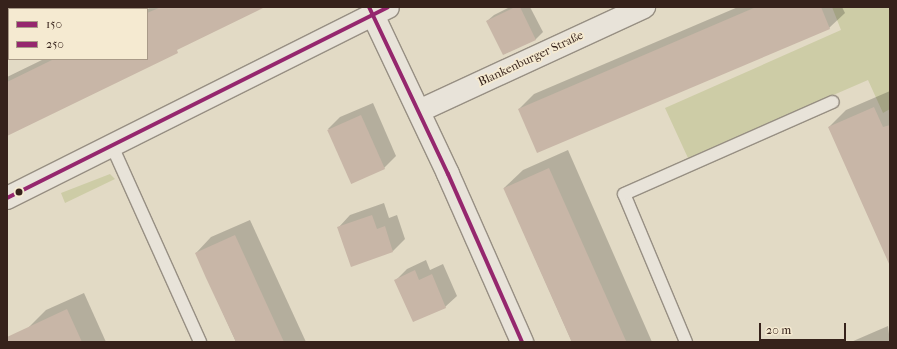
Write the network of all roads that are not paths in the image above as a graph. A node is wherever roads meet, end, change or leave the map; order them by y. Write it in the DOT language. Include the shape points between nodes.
graph roads {
  1 [pos="644,7"];
  2 [pos="377,10"];
  3 [pos="833,102"];
  4 [pos="419,111"];
  5 [pos="112,146"];
  6 [pos="7,198"];
  7 [pos="200,342"];
  8 [pos="522,342"];
  9 [pos="686,342"];
  1 -- 4 [label="street, Blankenburger Straße"];
  2 -- 4 [label="street"];
  2 -- 5 [label="street"];
  3 -- 9 [label="lane" via="624,194"];
  4 -- 8 [label="street"];
  5 -- 6 [label="street"];
  5 -- 7 [label="lane"];
}
